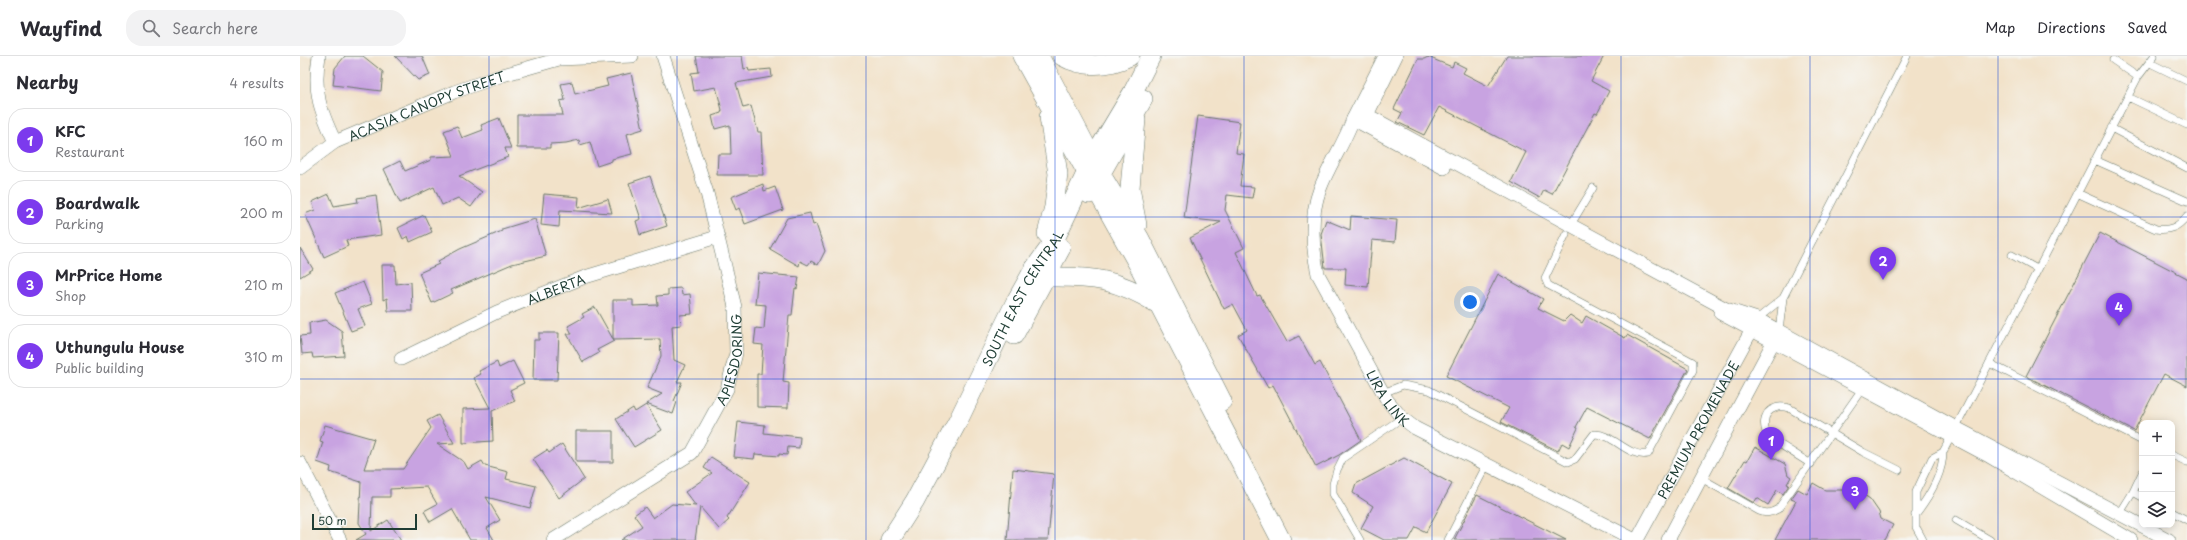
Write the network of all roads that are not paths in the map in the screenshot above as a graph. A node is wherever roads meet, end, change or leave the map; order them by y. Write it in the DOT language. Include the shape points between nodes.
graph roads {
  1 [pos="319,56"];
  2 [pos="632,56"];
  3 [pos="663,56"];
  4 [pos="1022,56"];
  5 [pos="1039,56"];
  6 [pos="1062,56"];
  7 [pos="1130,56"];
  8 [pos="1151,56"];
  9 [pos="1164,56"];
  10 [pos="1386,56"];
  11 [pos="1396,56"];
  12 [pos="1907,56"];
  13 [pos="2152,59"];
  14 [pos="2112,60"];
  15 [pos="2138,78"];
  16 [pos="2187,81"];
  17 [pos="2128,97"];
  18 [pos="1047,103"];
  19 [pos="1137,112"];
  20 [pos="1360,117"];
  21 [pos="2187,125"];
  22 [pos="2111,128"];
  23 [pos="335,142"];
  24 [pos="2095,160"];
  25 [pos="300,168"];
  26 [pos="2187,168"];
  27 [pos="1093,173"];
  28 [pos="1593,188"];
  29 [pos="2077,193"];
  30 [pos="2187,201"];
  31 [pos="2187,216"];
  32 [pos="1568,230"];
  33 [pos="717,237"];
  34 [pos="1140,239"];
  35 [pos="2012,255"];
  36 [pos="2037,270"];
  37 [pos="1040,273"];
  38 [pos="1783,298"];
  39 [pos="1158,304"];
  40 [pos="1754,325"];
  41 [pos="1776,337"];
  42 [pos="401,358"];
  43 [pos="1989,363"];
  44 [pos="1862,388"];
  45 [pos="1383,393"];
  46 [pos="1402,418"];
  47 [pos="1953,432"];
  48 [pos="1833,433"];
  49 [pos="2139,438"];
  50 [pos="1943,452"];
  51 [pos="2174,456"];
  52 [pos="2187,462"];
  53 [pos="300,463"];
  54 [pos="1487,464"];
  55 [pos="1811,464"];
  56 [pos="1899,470"];
  57 [pos="1701,478"];
  58 [pos="2139,479"];
  59 [pos="2133,492"];
  60 [pos="2139,495"];
  61 [pos="2120,513"];
  62 [pos="2175,514"];
  63 [pos="1915,515"];
  64 [pos="1956,520"];
  65 [pos="2187,520"];
  66 [pos="340,540"];
  67 [pos="553,540"];
  68 [pos="890,540"];
  69 [pos="902,540"];
  70 [pos="1281,540"];
  71 [pos="1294,540"];
  72 [pos="1360,540"];
  73 [pos="1448,540"];
  74 [pos="1636,540"];
  75 [pos="1668,540"];
  76 [pos="1923,540"];
  77 [pos="1990,540"];
  78 [pos="2131,540"];
  79 [pos="2169,540"];
  1 -- 23 [label="street" via="316,77 318,102"];
  2 -- 23 [label="street, ACASIA CANOPY STREET" via="559,59 503,75 454,92"];
  3 -- 33 [label="street, APIESDORING" via="707,193"];
  4 -- 18 [label="street"];
  5 -- 27 [label="street"];
  6 -- 7 [label="street" via="1071,61 1092,64 1111,63"];
  8 -- 27 [label="street, SOUTH EAST CENTRAL"];
  9 -- 19 [label="street, SOUTH EAST CENTRAL"];
  10 -- 20 [label="street"];
  11 -- 20 [label="street"];
  12 -- 38 [label="lane"];
  13 -- 15 [label="lane"];
  13 -- 16 [label="lane"];
  14 -- 15 [label="lane"];
  15 -- 17 [label="lane"];
  17 -- 21 [label="lane"];
  17 -- 22 [label="lane"];
  18 -- 27 [label="street"];
  18 -- 37 [label="street" via="1058,174 1057,191 1044,243"];
  19 -- 27 [label="street, SOUTH EAST CENTRAL"];
  19 -- 34 [label="street" via="1130,188"];
  20 -- 32 [label="street"];
  20 -- 32 [label="street" via="1398,132"];
  20 -- 45 [label="street, LIRA LINK" via="1347,136 1320,189 1314,220 1314,259 1318,274"];
  22 -- 24 [label="lane"];
  22 -- 26 [label="lane"];
  23 -- 25 [label="street, ACASIA CANOPY STREET"];
  24 -- 29 [label="lane"];
  24 -- 30 [label="lane"];
  27 -- 34 [label="street"];
  27 -- 37 [label="street, SOUTH EAST CENTRAL" via="1052,243"];
  27 -- 39 [label="street"];
  28 -- 32 [label="lane"];
  29 -- 31 [label="lane" via="2156,229 2167,230 2180,225"];
  29 -- 36 [label="lane"];
  32 -- 40 [label="street"];
  32 -- 45 [label="lane" via="1546,274 1548,285 1693,362 1693,370 1648,454 1639,454 1603,435 1594,434 1575,459 1568,462 1429,390 1403,385"];
  33 -- 42 [label="street, ALBERTA" via="585,277 497,312"];
  33 -- 67 [label="street, APIESDORING" via="735,307 736,353 727,389 692,453"];
  34 -- 71 [label="street"];
  35 -- 36 [label="lane"];
  36 -- 43 [label="lane"];
  37 -- 39 [label="street" via="1103,279 1130,288"];
  37 -- 68 [label="street, SOUTH EAST CENTRAL" via="915,501"];
  37 -- 69 [label="street, SOUTH EAST CENTRAL" via="968,424"];
  38 -- 40 [label="lane"];
  38 -- 41 [label="lane"];
  39 -- 70 [label="street"];
  40 -- 41 [label="street"];
  40 -- 74 [label="street, PREMIUM PROMENADE"];
  41 -- 44 [label="street"];
  41 -- 47 [label="street"];
  41 -- 57 [label="street, PREMIUM PROMENADE"];
  43 -- 47 [label="lane"];
  43 -- 49 [label="lane"];
  44 -- 47 [label="street"];
  44 -- 48 [label="lane"];
  45 -- 46 [label="street, LIRA LINK"];
  46 -- 54 [label="street, LIRA LINK" via="1415,428"];
  46 -- 72 [label="lane" via="1343,458 1336,470 1333,494"];
  47 -- 50 [label="lane"];
  47 -- 61 [label="street"];
  47 -- 78 [label="street" via="1987,455"];
  48 -- 55 [label="lane"];
  48 -- 55 [label="lane" via="1789,408 1776,407 1769,411 1765,418 1766,434"];
  48 -- 56 [label="lane"];
  50 -- 63 [label="lane" via="1943,464 1929,498"];
  50 -- 63 [label="lane" via="1932,458 1916,492"];
  51 -- 52 [label="lane"];
  53 -- 66 [label="street"];
  54 -- 73 [label="lane"];
  54 -- 74 [label="street, LIRA LINK"];
  55 -- 57 [label="lane" via="1778,509 1768,513 1758,511"];
  57 -- 75 [label="street, PREMIUM PROMENADE"];
  58 -- 59 [label="lane"];
  59 -- 60 [label="lane"];
  59 -- 61 [label="lane"];
  61 -- 79 [label="street"];
  62 -- 65 [label="lane"];
  63 -- 76 [label="lane" via="1916,527"];
  64 -- 77 [label="lane"];
}
